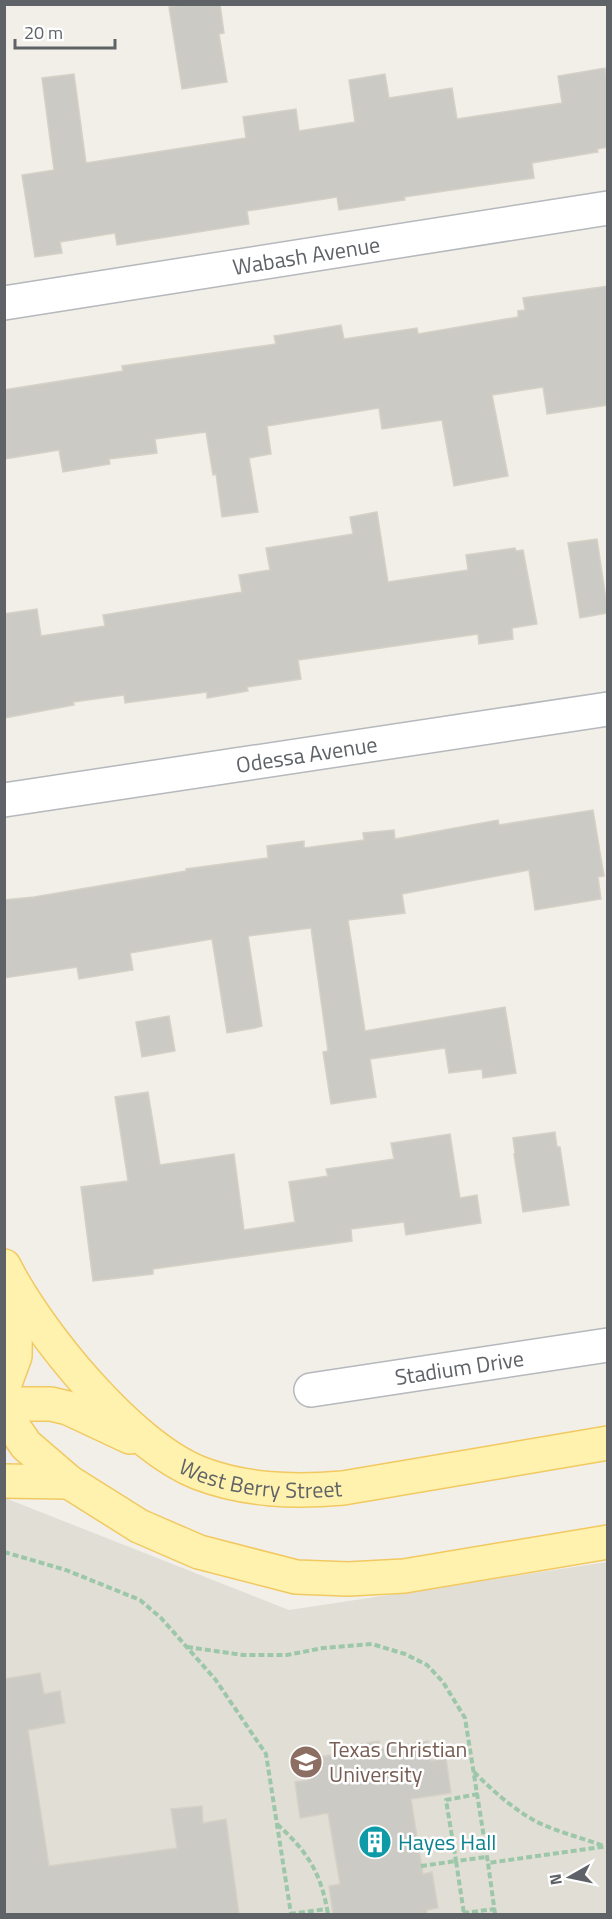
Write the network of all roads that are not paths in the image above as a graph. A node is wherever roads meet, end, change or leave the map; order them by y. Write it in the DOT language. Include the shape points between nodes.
graph roads {
  1 [pos="608,208"];
  2 [pos="4,303"];
  3 [pos="608,709"];
  4 [pos="4,800"];
  5 [pos="10,1277"];
  6 [pos="608,1345"];
  7 [pos="4,1386"];
  8 [pos="311,1390"];
  9 [pos="4,1404"];
  10 [pos="4,1413"];
  11 [pos="608,1443"];
  12 [pos="157,1448"];
  13 [pos="4,1481"];
  14 [pos="69,1482"];
  15 [pos="608,1542"];
  1 -- 2 [label="street, Wabash Avenue"];
  3 -- 4 [label="street, Odessa Avenue"];
  5 -- 7 [label="main road" via="15,1356"];
  5 -- 12 [label="main road, West Berry Street" via="49,1337 73,1365 110,1407"];
  6 -- 8 [label="street, Stadium Drive"];
  9 -- 12 [label="main road" via="68,1408"];
  10 -- 14 [label="main road" via="26,1446"];
  11 -- 12 [label="main road, West Berry Street" via="344,1488 302,1491 241,1485 198,1472"];
  13 -- 14 [label="main road"];
  14 -- 15 [label="main road" via="139,1526 199,1552 296,1577 404,1576"];
}
